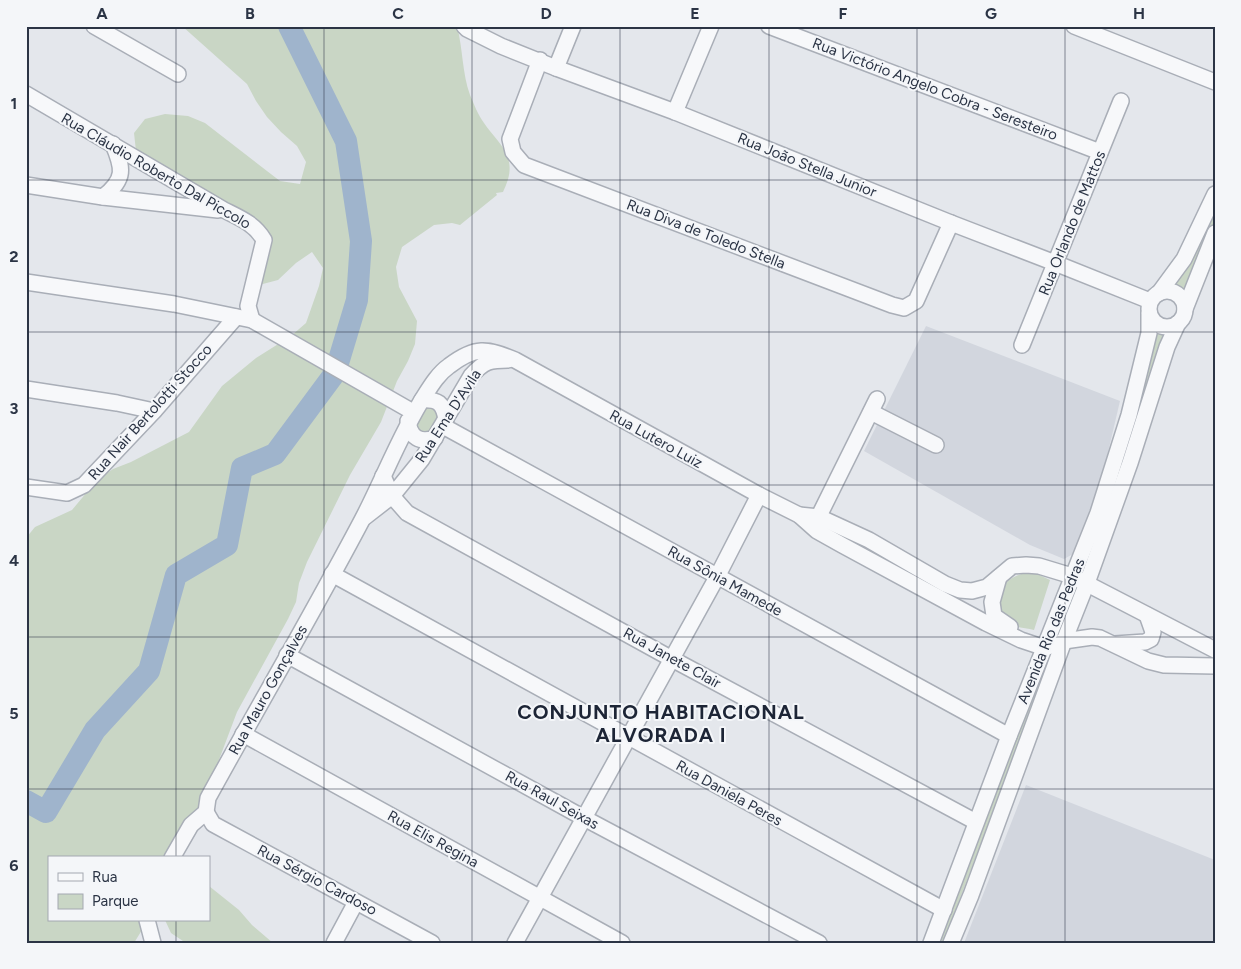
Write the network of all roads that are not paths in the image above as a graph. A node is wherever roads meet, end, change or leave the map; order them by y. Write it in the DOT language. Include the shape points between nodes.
graph roads {
  1 [pos="94,26"];
  2 [pos="573,26"];
  3 [pos="711,26"];
  4 [pos="769,26"];
  5 [pos="1074,26"];
  6 [pos="467,27"];
  7 [pos="540,60"];
  8 [pos="556,68"];
  9 [pos="178,74"];
  10 [pos="1215,82"];
  11 [pos="26,94"];
  12 [pos="1121,101"];
  13 [pos="675,112"];
  14 [pos="113,144"];
  15 [pos="1100,152"];
  16 [pos="26,185"];
  17 [pos="1215,194"];
  18 [pos="103,197"];
  19 [pos="224,210"];
  20 [pos="951,223"];
  21 [pos="1215,234"];
  22 [pos="1055,263"];
  23 [pos="26,282"];
  24 [pos="1153,302"];
  25 [pos="1185,309"];
  26 [pos="236,317"];
  27 [pos="252,320"];
  28 [pos="1178,323"];
  29 [pos="1022,344"];
  30 [pos="515,360"];
  31 [pos="26,389"];
  32 [pos="154,411"];
  33 [pos="414,411"];
  34 [pos="441,427"];
  35 [pos="936,445"];
  36 [pos="384,476"];
  37 [pos="26,487"];
  38 [pos="759,495"];
  39 [pos="392,496"];
  40 [pos="362,520"];
  41 [pos="816,523"];
  42 [pos="332,574"];
  43 [pos="999,576"];
  44 [pos="1072,576"];
  45 [pos="717,577"];
  46 [pos="1087,583"];
  47 [pos="1147,615"];
  48 [pos="1022,640"];
  49 [pos="1064,641"];
  50 [pos="1114,644"];
  51 [pos="1045,648"];
  52 [pos="1215,650"];
  53 [pos="287,654"];
  54 [pos="672,659"];
  55 [pos="1215,666"];
  56 [pos="243,734"];
  57 [pos="1009,736"];
  58 [pos="628,738"];
  59 [pos="206,812"];
  60 [pos="584,818"];
  61 [pos="976,822"];
  62 [pos="173,856"];
  63 [pos="540,898"];
  64 [pos="356,902"];
  65 [pos="944,910"];
  66 [pos="148,922"];
  67 [pos="153,943"];
  68 [pos="334,943"];
  69 [pos="432,943"];
  70 [pos="515,943"];
  71 [pos="622,943"];
  72 [pos="819,943"];
  73 [pos="931,943"];
  74 [pos="951,943"];
  1 -- 9 [label="street"];
  2 -- 8 [label="street"];
  3 -- 13 [label="street"];
  4 -- 15 [label="street, Rua Victório Angelo Cobra - Seresteiro"];
  5 -- 10 [label="street"];
  6 -- 7 [label="street, Rua João Stella Junior" via="501,46"];
  7 -- 8 [label="street, Rua João Stella Junior"];
  7 -- 20 [label="street, Rua Diva de Toledo Stella" via="510,139 513,152 524,165 904,308 916,301"];
  8 -- 13 [label="street, Rua João Stella Junior"];
  11 -- 14 [label="street, Rua Cláudio Roberto Dal Piccolo"];
  12 -- 15 [label="street, Rua Orlando de Mattos"];
  13 -- 20 [label="street, Rua João Stella Junior"];
  14 -- 18 [label="street" via="121,164 121,176"];
  14 -- 19 [label="street, Rua Cláudio Roberto Dal Piccolo"];
  15 -- 22 [label="street, Rua Orlando de Mattos"];
  16 -- 18 [label="street"];
  17 -- 24 [label="street" via="1184,259"];
  18 -- 19 [label="street"];
  19 -- 27 [label="street, Rua Cláudio Roberto Dal Piccolo" via="244,220 264,240 248,306"];
  20 -- 22 [label="street, Rua João Stella Junior"];
  21 -- 25 [label="street"];
  22 -- 24 [label="street, Rua João Stella Junior"];
  22 -- 29 [label="street, Rua Orlando de Mattos"];
  23 -- 26 [label="street" via="174,304"];
  24 -- 25 [label="street" via="1171,291 1181,298"];
  24 -- 28 [label="street" via="1152,319 1162,326"];
  24 -- 44 [label="street, Avenida Rio das Pedras" via="1149,334 1129,415 1098,512"];
  25 -- 28 [label="street"];
  26 -- 27 [label="street"];
  26 -- 32 [label="street, Rua Nair Bertolotti Stocco"];
  27 -- 33 [label="street"];
  28 -- 46 [label="street, Avenida Rio das Pedras"];
  30 -- 33 [label="street, Rua Ema D'Avila" via="480,350 466,355 448,366"];
  30 -- 34 [label="street, Rua Ema D'Avila" via="492,360 481,365"];
  30 -- 38 [label="street, Rua Lutero Luiz"];
  31 -- 32 [label="street"];
  32 -- 37 [label="street, Rua Nair Bertolotti Stocco" via="76,491 67,493"];
  33 -- 34 [label="street" via="431,399 439,402 444,409"];
  33 -- 34 [label="street" via="410,430 417,438 426,441"];
  33 -- 36 [label="street, Rua Ema D'Avila"];
  34 -- 39 [label="street, Rua Ema D'Avila" via="422,459"];
  34 -- 45 [label="street, Rua Sônia Mamede"];
  35 -- 41 [label="street" via="874,406"];
  36 -- 39 [label="street, Rua Janete Clair"];
  36 -- 40 [label="street, Rua Ema D'Avila"];
  38 -- 41 [label="street, Rua Lutero Luiz"];
  38 -- 45 [label="street"];
  39 -- 40 [label="street, Rua Ema D'Avila"];
  39 -- 54 [label="street, Rua Janete Clair" via="407,513"];
  40 -- 42 [label="street, Rua Mauro Gonçalves"];
  41 -- 43 [label="street, Rua Lutero Luiz" via="869,540 960,590 987,587"];
  41 -- 48 [label="street, Rua Lutero Luiz" via="969,614"];
  42 -- 53 [label="street, Rua Mauro Gonçalves"];
  42 -- 58 [label="street, Rua Daniela Peres"];
  43 -- 44 [label="street, Rua Lutero Luiz" via="1012,566 1026,565"];
  43 -- 48 [label="street" via="992,602 994,616 1014,629"];
  44 -- 46 [label="street, Rua Lutero Luiz"];
  44 -- 51 [label="street, Avenida Rio das Pedras"];
  45 -- 54 [label="street"];
  45 -- 57 [label="street, Rua Sônia Mamede"];
  46 -- 47 [label="street, Rua Lutero Luiz"];
  46 -- 49 [label="street, Avenida Rio das Pedras"];
  47 -- 50 [label="street" via="1154,632 1151,639"];
  47 -- 52 [label="street, Rua Lutero Luiz"];
  48 -- 51 [label="street, Rua Lutero Luiz"];
  49 -- 50 [label="street" via="1092,637"];
  49 -- 51 [label="street"];
  49 -- 74 [label="street, Avenida Rio das Pedras"];
  50 -- 55 [label="street" via="1148,661"];
  51 -- 57 [label="street, Avenida Rio das Pedras"];
  53 -- 56 [label="street, Rua Mauro Gonçalves"];
  53 -- 60 [label="street, Rua Raul Seixas"];
  54 -- 58 [label="street"];
  54 -- 61 [label="street, Rua Janete Clair"];
  56 -- 59 [label="street, Rua Mauro Gonçalves" via="208,798"];
  56 -- 63 [label="street, Rua Elis Regina"];
  57 -- 61 [label="street, Avenida Rio das Pedras"];
  58 -- 60 [label="street"];
  58 -- 65 [label="street, Rua Daniela Peres"];
  59 -- 62 [label="street, Rua Mauro Gonçalves" via="191,826"];
  59 -- 64 [label="street, Rua Sérgio Cardoso" via="213,824"];
  60 -- 63 [label="street"];
  60 -- 72 [label="street, Rua Raul Seixas"];
  61 -- 65 [label="street, Avenida Rio das Pedras"];
  63 -- 70 [label="street"];
  63 -- 71 [label="street, Rua Elis Regina"];
  64 -- 68 [label="street"];
  64 -- 69 [label="street, Rua Sérgio Cardoso"];
  65 -- 73 [label="street, Avenida Rio das Pedras"];
  66 -- 67 [label="street"];
}
